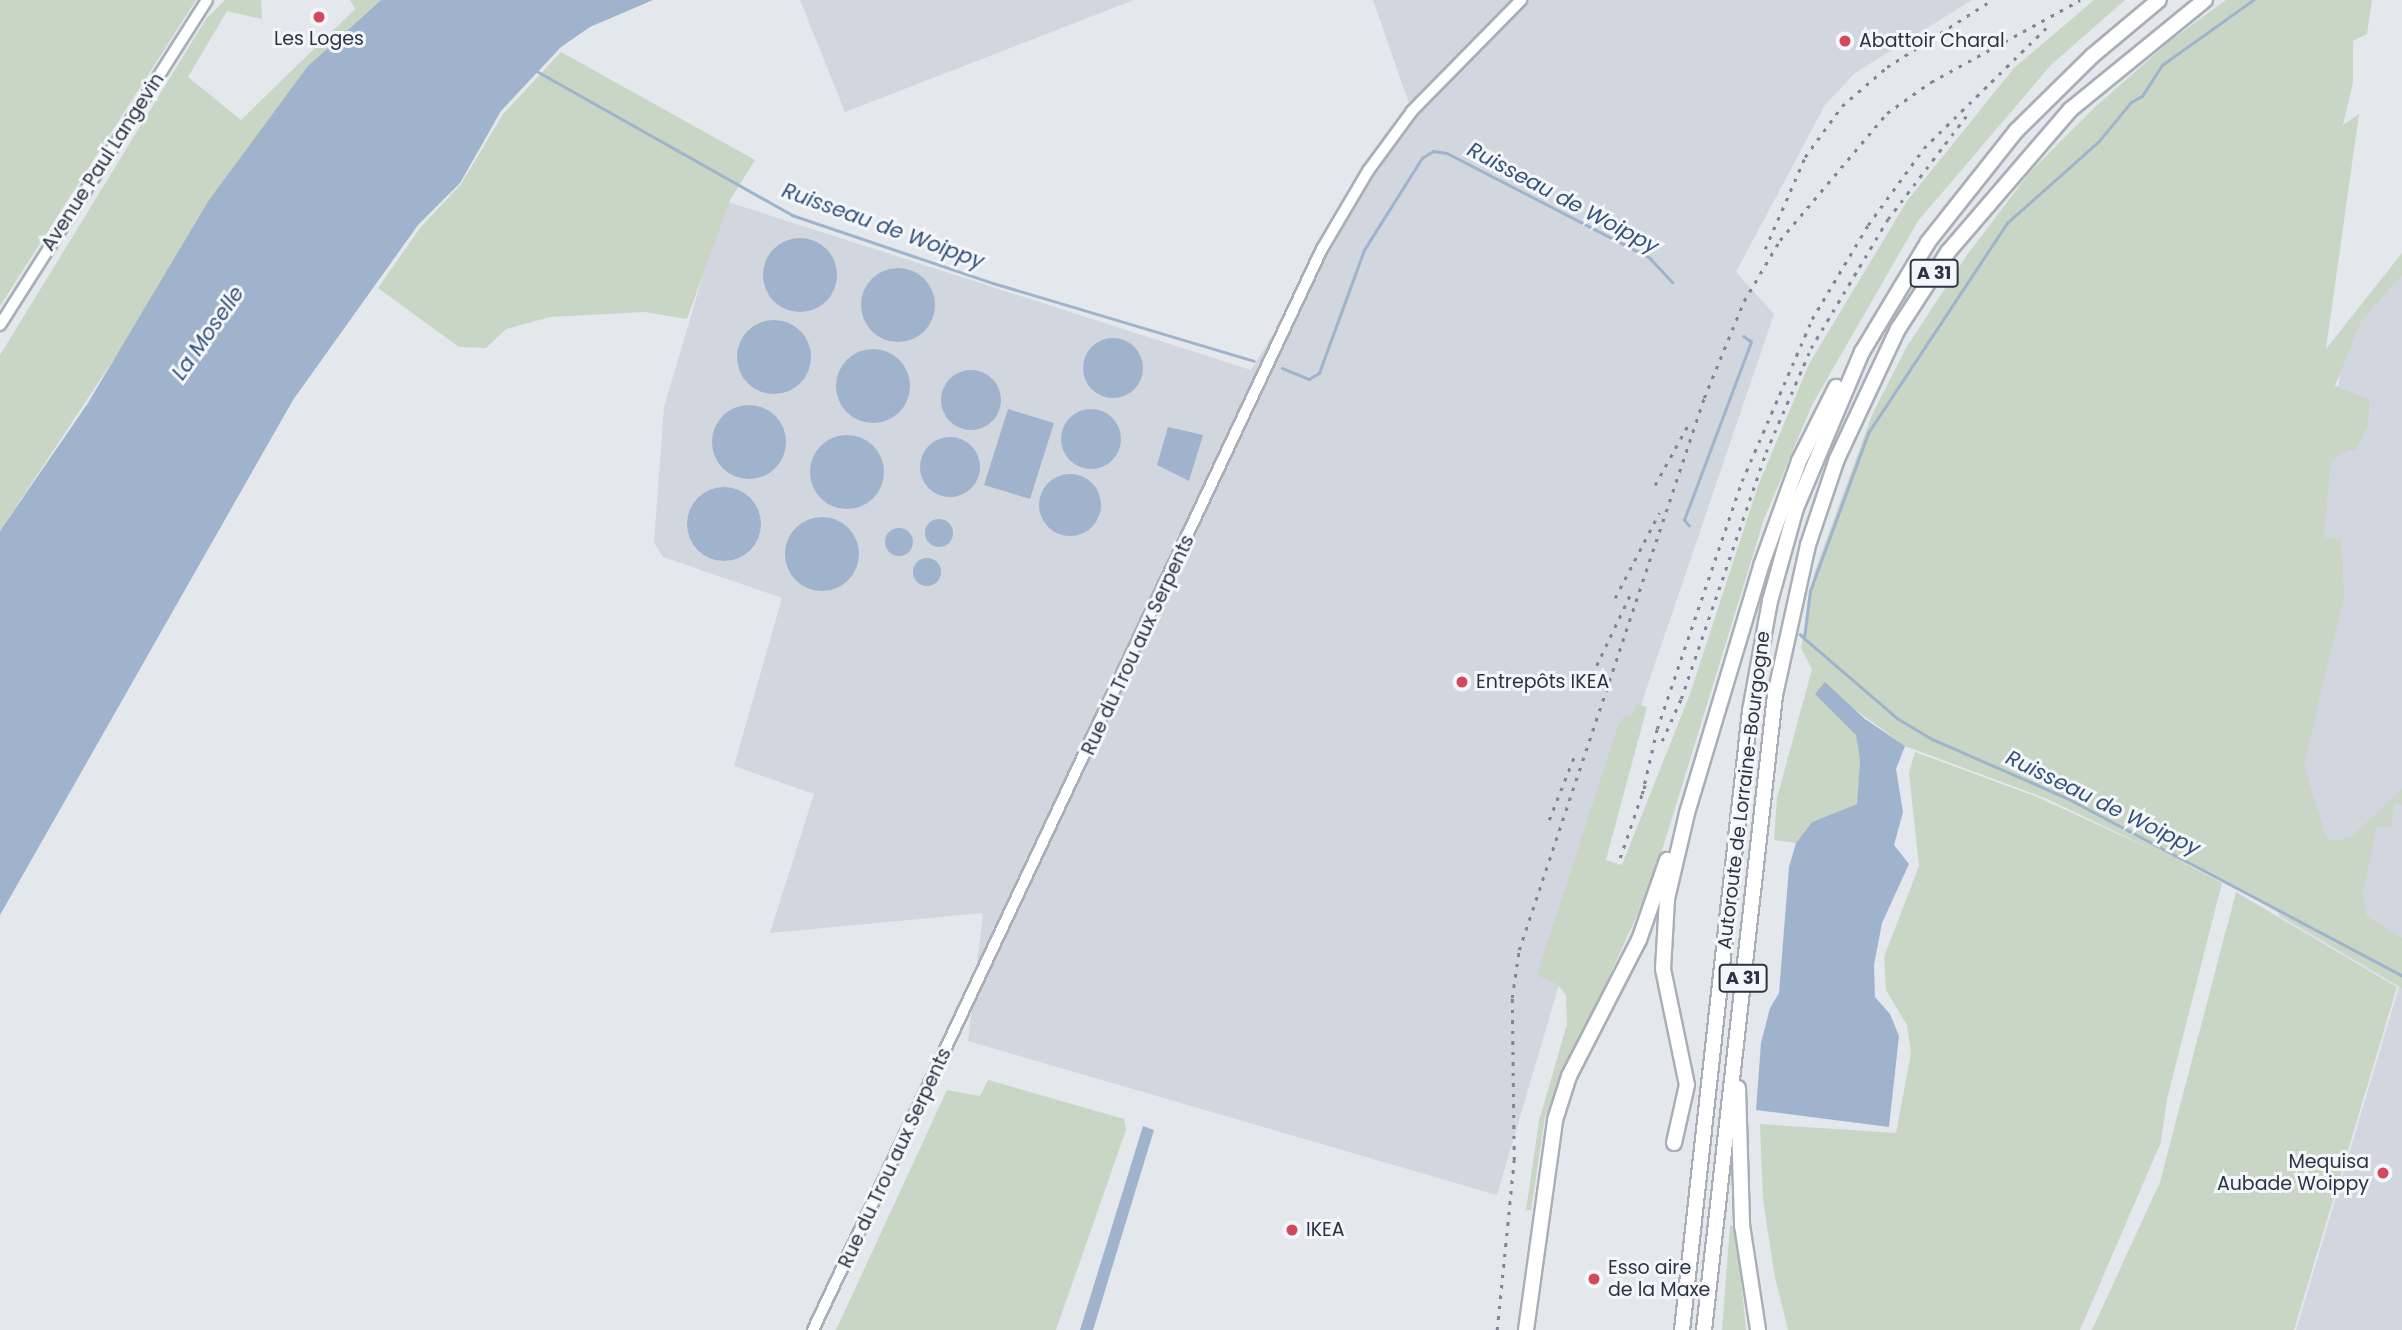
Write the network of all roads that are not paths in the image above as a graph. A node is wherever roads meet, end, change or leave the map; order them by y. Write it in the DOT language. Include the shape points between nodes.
graph roads {
  1 [pos="207,0"];
  2 [pos="1521,0"];
  3 [pos="2159,0"];
  4 [pos="2205,0"];
  5 [pos="0,324"];
  6 [pos="1862,352"];
  7 [pos="1687,813"];
  8 [pos="1732,1075"];
  9 [pos="1674,1143"];
  10 [pos="814,1330"];
  11 [pos="1527,1330"];
  12 [pos="1682,1330"];
  13 [pos="1704,1330"];
  14 [pos="1758,1330"];
  1 -- 5 [label="street, Avenue Paul Langevin"];
  2 -- 10 [label="street, Rue du Trou aux Serpents" via="1412,111 1368,171 1322,249"];
  3 -- 6 [label="highway, Autoroute de Lorraine-Bourgogne / A 31" via="2053,93 1985,167 1928,242"];
  4 -- 8 [label="highway, Autoroute de Lorraine-Bourgogne / A 31" via="2070,110 2022,161 1948,252 1898,329 1864,393 1808,545 1786,627 1765,771"];
  6 -- 7 [label="highway" via="1842,376 1799,461 1761,566"];
  6 -- 12 [label="highway, Autoroute de Lorraine-Bourgogne / A 31" via="1796,508 1759,652"];
  7 -- 9 [label="highway" via="1667,899 1662,957 1687,1085"];
  7 -- 11 [label="highway" via="1639,940 1569,1076 1555,1120"];
  8 -- 13 [label="highway, Autoroute de Lorraine-Bourgogne / A 31"];
  8 -- 14 [label="highway" via="1740,1090 1742,1225"];
}
